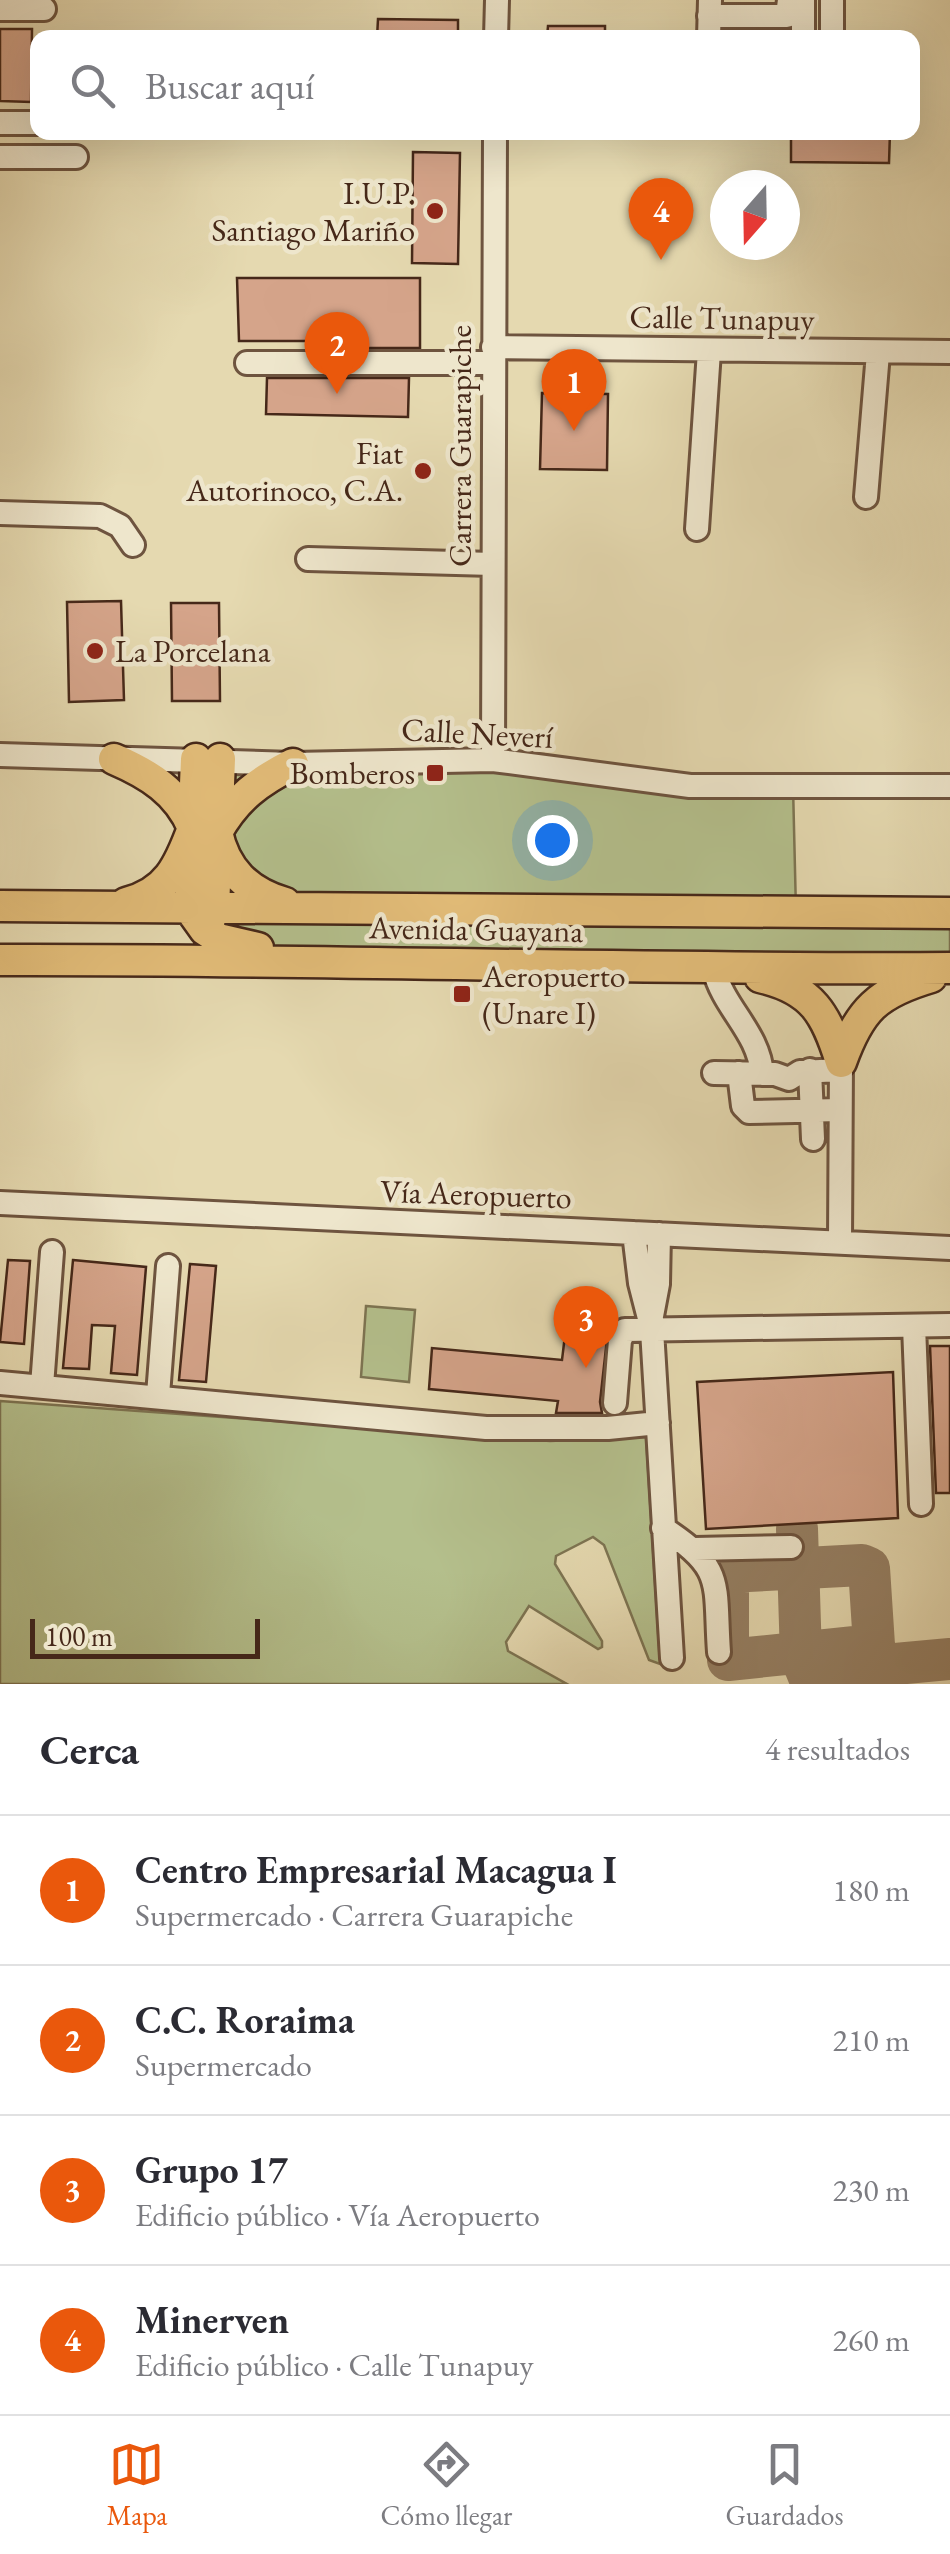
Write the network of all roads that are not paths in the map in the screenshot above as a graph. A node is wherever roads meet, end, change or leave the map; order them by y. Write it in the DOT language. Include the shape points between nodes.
graph roads {
  1 [pos="497,0"];
  2 [pos="0,9"];
  3 [pos="44,9"];
  4 [pos="800,14"];
  5 [pos="709,18"];
  6 [pos="832,19"];
  7 [pos="496,30"];
  8 [pos="0,123"];
  9 [pos="30,123"];
  10 [pos="495,140"];
  11 [pos="0,157"];
  12 [pos="76,157"];
  13 [pos="709,351"];
  14 [pos="950,352"];
  15 [pos="878,353"];
  16 [pos="493,355"];
  17 [pos="247,363"];
  18 [pos="866,497"];
  19 [pos="0,513"];
  20 [pos="696,528"];
  21 [pos="134,545"];
  22 [pos="308,559"];
  23 [pos="493,564"];
  24 [pos="0,755"];
  25 [pos="114,758"];
  26 [pos="208,759"];
  27 [pos="494,760"];
  28 [pos="294,764"];
  29 [pos="950,786"];
  30 [pos="205,830"];
  31 [pos="0,906"];
  32 [pos="81,908"];
  33 [pos="318,910"];
  34 [pos="950,913"];
  35 [pos="203,916"];
  36 [pos="0,960"];
  37 [pos="144,960"];
  38 [pos="355,962"];
  39 [pos="721,969"];
  40 [pos="950,970"];
  41 [pos="841,1066"];
  42 [pos="805,1071"];
  43 [pos="714,1073"];
  44 [pos="759,1074"];
  45 [pos="812,1110"];
  46 [pos="840,1110"];
  47 [pos="813,1139"];
  48 [pos="0,1202"];
  49 [pos="634,1233"];
  50 [pos="658,1234"];
  51 [pos="840,1241"];
  52 [pos="950,1248"];
  53 [pos="52,1252"];
  54 [pos="168,1266"];
  55 [pos="652,1325"];
  56 [pos="950,1325"];
  57 [pos="914,1326"];
  58 [pos="0,1383"];
  59 [pos="42,1386"];
  60 [pos="158,1395"];
  61 [pos="615,1403"];
  62 [pos="658,1423"];
  63 [pos="921,1504"];
  64 [pos="663,1528"];
  65 [pos="791,1547"];
  66 [pos="695,1548"];
  67 [pos="719,1652"];
  68 [pos="672,1658"];
  1 -- 7 [label="street"];
  2 -- 3 [label="street"];
  4 -- 5 [label="street"];
  4 -- 6 [label="street"];
  8 -- 9 [label="street"];
  10 -- 16 [label="street, Carrera Guarapiche"];
  11 -- 12 [label="street"];
  13 -- 15 [label="street, Calle Tunapuy"];
  13 -- 16 [label="street, Calle Tunapuy"];
  13 -- 20 [label="street"];
  14 -- 15 [label="street, Calle Tunapuy"];
  15 -- 18 [label="street"];
  16 -- 17 [label="street, Calle Tunapuy"];
  16 -- 23 [label="street, Carrera Guarapiche"];
  19 -- 21 [label="street" via="100,516 120,526"];
  22 -- 23 [label="street"];
  23 -- 27 [label="street, Carrera Guarapiche"];
  24 -- 25 [label="street, Calle Neverí"];
  25 -- 26 [label="street, Calle Neverí"];
  25 -- 30 [label="main road" via="166,788"];
  26 -- 28 [label="street, Calle Neverí"];
  26 -- 30 [label="main road"];
  27 -- 28 [label="street, Calle Neverí"];
  27 -- 29 [label="street, Calle Neverí" via="690,786"];
  28 -- 30 [label="main road" via="263,779"];
  30 -- 32 [label="main road" via="156,892"];
  30 -- 33 [label="main road" via="253,889"];
  30 -- 35 [label="main road"];
  31 -- 32 [label="main road, Avenida Guayana"];
  32 -- 35 [label="main road, Avenida Guayana"];
  33 -- 34 [label="main road, Avenida Guayana"];
  33 -- 35 [label="main road, Avenida Guayana"];
  35 -- 37 [label="main road" via="180,947"];
  35 -- 38 [label="main road" via="236,944"];
  36 -- 37 [label="main road, Avenida Guayana"];
  37 -- 38 [label="main road, Avenida Guayana"];
  38 -- 39 [label="main road, Avenida Guayana"];
  39 -- 40 [label="main road, Avenida Guayana"];
  39 -- 41 [label="main road" via="800,992 828,1023"];
  39 -- 44 [label="street" via="721,989 756,1045"];
  40 -- 41 [label="main road" via="890,990 873,1003 850,1036"];
  41 -- 42 [label="street"];
  41 -- 46 [label="street"];
  42 -- 44 [label="street" via="786,1067"];
  42 -- 45 [label="street"];
  43 -- 44 [label="street"];
  44 -- 45 [label="street" via="745,1110"];
  45 -- 46 [label="street"];
  45 -- 47 [label="street"];
  46 -- 51 [label="street"];
  48 -- 49 [label="street, Vía Aeropuerto"];
  49 -- 50 [label="street, Vía Aeropuerto"];
  49 -- 55 [label="street"];
  50 -- 51 [label="street, Vía Aeropuerto"];
  50 -- 55 [label="street"];
  51 -- 52 [label="street, Vía Aeropuerto"];
  53 -- 59 [label="street"];
  54 -- 60 [label="street"];
  55 -- 57 [label="street"];
  55 -- 61 [label="street" via="622,1334"];
  55 -- 62 [label="street"];
  56 -- 57 [label="street"];
  57 -- 63 [label="street"];
  58 -- 59 [label="street"];
  59 -- 60 [label="street"];
  60 -- 62 [label="street" via="486,1428"];
  62 -- 64 [label="street"];
  64 -- 66 [label="street"];
  64 -- 68 [label="street"];
  65 -- 66 [label="street"];
  66 -- 67 [label="street" via="713,1572"];
}
